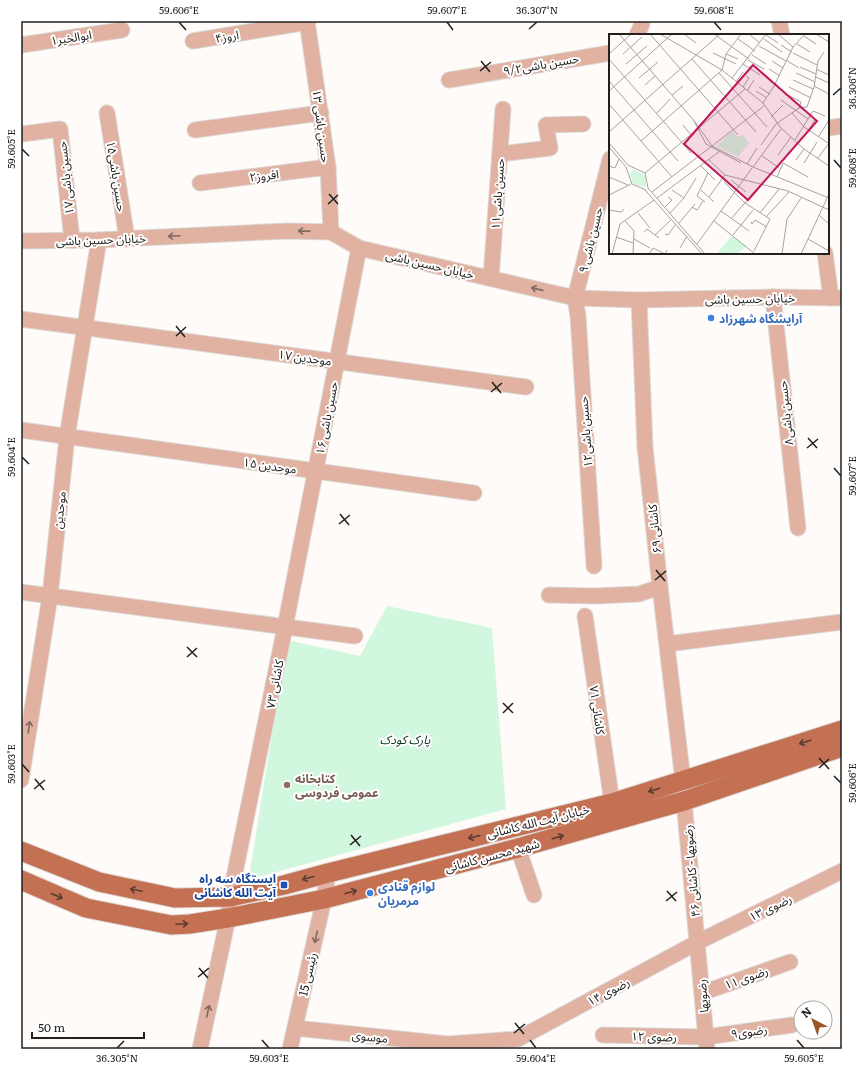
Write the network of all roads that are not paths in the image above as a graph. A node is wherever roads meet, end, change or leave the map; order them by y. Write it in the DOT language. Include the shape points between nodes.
graph roads {
  1 [pos="779,21"];
  2 [pos="308,22"];
  3 [pos="122,30"];
  4 [pos="782,34"];
  5 [pos="193,41"];
  6 [pos="21,45"];
  7 [pos="609,53"];
  8 [pos="449,80"];
  9 [pos="503,109"];
  10 [pos="321,112"];
  11 [pos="107,114"];
  12 [pos="583,124"];
  13 [pos="842,126"];
  14 [pos="829,128"];
  15 [pos="195,130"];
  16 [pos="22,134"];
  17 [pos="500,154"];
  18 [pos="609,163"];
  19 [pos="328,167"];
  20 [pos="200,183"];
  21 [pos="331,232"];
  22 [pos="126,239"];
  23 [pos="72,240"];
  24 [pos="99,240"];
  25 [pos="21,241"];
  26 [pos="359,248"];
  27 [pos="825,254"];
  28 [pos="491,278"];
  29 [pos="575,298"];
  30 [pos="773,298"];
  31 [pos="837,298"];
  32 [pos="639,300"];
  33 [pos="21,319"];
  34 [pos="84,327"];
  35 [pos="337,362"];
  36 [pos="526,387"];
  37 [pos="21,430"];
  38 [pos="67,437"];
  39 [pos="315,471"];
  40 [pos="474,493"];
  41 [pos="798,528"];
  42 [pos="594,566"];
  43 [pos="660,587"];
  44 [pos="21,592"];
  45 [pos="549,595"];
  46 [pos="50,596"];
  47 [pos="585,616"];
  48 [pos="842,622"];
  49 [pos="285,627"];
  50 [pos="355,636"];
  51 [pos="667,644"];
  52 [pos="842,730"];
  53 [pos="842,747"];
  54 [pos="21,780"];
  55 [pos="683,781"];
  56 [pos="684,800"];
  57 [pos="612,803"];
  58 [pos="518,848"];
  59 [pos="21,851"];
  60 [pos="842,871"];
  61 [pos="328,873"];
  62 [pos="21,880"];
  63 [pos="534,895"];
  64 [pos="230,897"];
  65 [pos="324,899"];
  66 [pos="228,918"];
  67 [pos="698,942"];
  68 [pos="790,962"];
  69 [pos="702,993"];
  70 [pos="792,1025"];
  71 [pos="295,1028"];
  72 [pos="603,1035"];
  73 [pos="706,1043"];
  74 [pos="518,1044"];
  75 [pos="200,1049"];
  76 [pos="290,1049"];
  1 -- 4 [label="street"];
  2 -- 5 [label="street, اروز۴"];
  2 -- 10 [label="street, حسین باشی ۱۳"];
  3 -- 6 [label="street, ابوالخیر۱"];
  7 -- 8 [label="street, حسین باشی۹/۲"];
  9 -- 17 [label="street, حسین باشی۱۱"];
  10 -- 15 [label="street"];
  10 -- 19 [label="street, حسین باشی ۱۳"];
  11 -- 22 [label="street, حسین باشی۱۵"];
  12 -- 17 [label="street" via="546,125 550,148"];
  13 -- 14 [label="street"];
  16 -- 23 [label="street, حسین باشی ۱۷" via="60,129"];
  17 -- 28 [label="street, حسین باشی۱۱"];
  18 -- 29 [label="street, حسین باشی ۹"];
  19 -- 20 [label="street, افروز۲"];
  19 -- 21 [label="street, حسین باشی ۱۳"];
  21 -- 22 [label="street, خیابان حسین باشی, one-way" via="287,231"];
  21 -- 26 [label="street, خیابان حسین باشی"];
  22 -- 24 [label="street, خیابان حسین باشی"];
  23 -- 24 [label="street, خیابان حسین باشی"];
  23 -- 25 [label="street, خیابان حسین باشی"];
  24 -- 34 [label="street, موحدین"];
  26 -- 28 [label="street, خیابان حسین باشی"];
  26 -- 35 [label="street, حسین باشی ۱۶"];
  27 -- 31 [label="street"];
  29 -- 28 [label="street, خیابان حسین باشی, one-way"];
  29 -- 32 [label="street, خیابان حسین باشی"];
  29 -- 42 [label="street, حسین باشی۱۲"];
  30 -- 31 [label="street, خیابان حسین باشی"];
  30 -- 32 [label="street, خیابان حسین باشی"];
  30 -- 41 [label="street, حسین باشی۸"];
  32 -- 43 [label="street, کاشانی ۶۹" via="645,448"];
  33 -- 34 [label="street, موحدین ۱۷"];
  34 -- 35 [label="street, موحدین ۱۷"];
  34 -- 38 [label="street, موحدین"];
  35 -- 36 [label="street, موحدین ۱۷"];
  35 -- 39 [label="street, حسین باشی ۱۶"];
  37 -- 38 [label="street, موحدین ۱۵"];
  38 -- 39 [label="street, موحدین ۱۵"];
  38 -- 46 [label="street, موحدین"];
  39 -- 40 [label="street, موحدین ۱۵"];
  39 -- 49 [label="street, کاشانی ۷۳"];
  43 -- 45 [label="street" via="639,594"];
  43 -- 51 [label="street, کاشانی ۶۹"];
  44 -- 46 [label="street"];
  46 -- 49 [label="street"];
  54 -- 46 [label="street, موحدین, one-way"];
  47 -- 57 [label="street, کاشانی ۷۱"];
  48 -- 51 [label="street"];
  49 -- 50 [label="street"];
  49 -- 64 [label="street, کاشانی ۷۳"];
  51 -- 55 [label="street, کاشانی ۶۹"];
  52 -- 55 [label="main road, خیابان آیت الله کاشانی, one-way"];
  53 -- 56 [label="main road, شهید محسن کاشانی"];
  55 -- 56 [label="main road"];
  55 -- 57 [label="main road, خیابان آیت الله کاشانی, one-way"];
  58 -- 56 [label="main road, شهید محسن کاشانی, one-way"];
  56 -- 67 [label="street, رضویها - کاشانی ۴۶"];
  57 -- 61 [label="main road, خیابان آیت الله کاشانی, one-way"];
  58 -- 63 [label="street"];
  65 -- 58 [label="main road, شهید محسن کاشانی, one-way"];
  64 -- 59 [label="main road, one-way" via="175,898 99,882"];
  60 -- 67 [label="street, رضوی ۱۳"];
  61 -- 64 [label="main road, خیابان آیت الله کاشانی, one-way"];
  61 -- 65 [label="street, رئیسی 15"];
  62 -- 66 [label="main road, شهید محسن کاشانی, one-way" via="86,908 171,925"];
  64 -- 66 [label="street, کاشانی ۷۳"];
  65 -- 66 [label="main road, شهید محسن کاشانی"];
  65 -- 71 [label="street, رئیسی 15, one-way"];
  75 -- 66 [label="street, کاشانی ۷۳, one-way"];
  67 -- 69 [label="street, رضویها"];
  67 -- 74 [label="street, رضوی ۱۴"];
  68 -- 69 [label="street, رضوی ۱۱"];
  69 -- 73 [label="street, رضویها"];
  70 -- 73 [label="street, رضوی۹"];
  71 -- 74 [label="street, موسوی" via="448,1044"];
  71 -- 76 [label="street, رئیسی 15"];
  72 -- 73 [label="street, رضوی ۱۲"];
}
